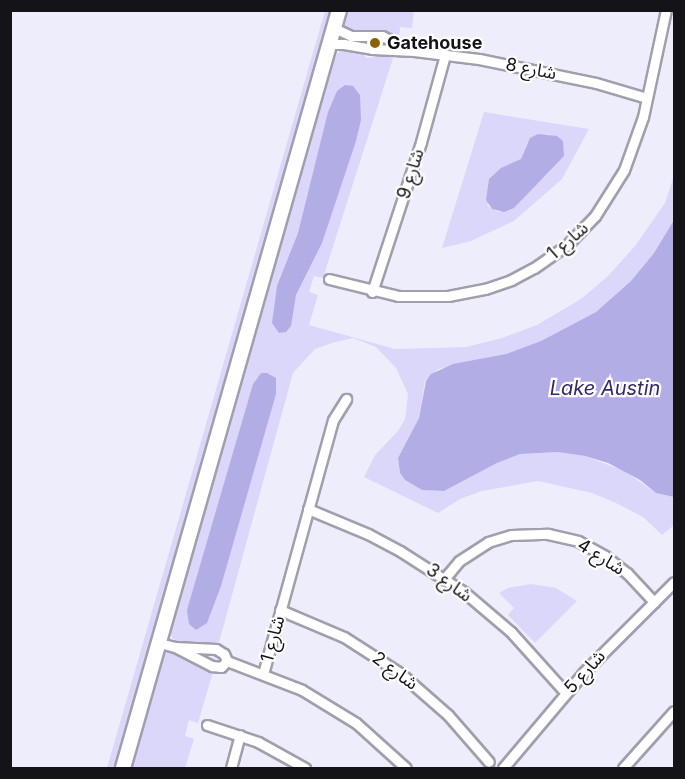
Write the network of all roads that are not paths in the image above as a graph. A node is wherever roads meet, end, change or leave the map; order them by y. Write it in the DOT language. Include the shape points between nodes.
graph roads {
  1 [pos="339,10"];
  2 [pos="666,10"];
  3 [pos="334,28"];
  4 [pos="366,35"];
  5 [pos="389,39"];
  6 [pos="329,44"];
  7 [pos="364,47"];
  8 [pos="386,51"];
  9 [pos="414,51"];
  10 [pos="445,54"];
  11 [pos="647,98"];
  12 [pos="329,279"];
  13 [pos="372,292"];
  14 [pos="346,399"];
  15 [pos="308,509"];
  16 [pos="444,579"];
  17 [pos="675,582"];
  18 [pos="654,602"];
  19 [pos="280,610"];
  20 [pos="159,643"];
  21 [pos="175,647"];
  22 [pos="204,647"];
  23 [pos="201,661"];
  24 [pos="228,661"];
  25 [pos="263,674"];
  26 [pos="566,693"];
  27 [pos="675,711"];
  28 [pos="207,725"];
  29 [pos="240,735"];
  30 [pos="489,762"];
  31 [pos="123,768"];
  32 [pos="231,768"];
  33 [pos="305,768"];
  34 [pos="406,768"];
  35 [pos="503,768"];
  36 [pos="624,768"];
  1 -- 3 [label="street"];
  2 -- 11 [label="street, شارع 1"];
  3 -- 4 [label="street, شارع 8" via="351,36"];
  3 -- 6 [label="street"];
  4 -- 5 [label="street, شارع 8"];
  4 -- 7 [label="street"];
  5 -- 8 [label="street"];
  5 -- 9 [label="street, شارع 8"];
  6 -- 7 [label="street"];
  6 -- 20 [label="street"];
  7 -- 8 [label="street" via="377,56"];
  8 -- 9 [label="street, شارع 8"];
  9 -- 10 [label="street, شارع 8"];
  10 -- 11 [label="street, شارع 8" via="554,74"];
  10 -- 13 [label="street, شارع 9"];
  11 -- 13 [label="street, شارع 1" via="631,154 616,186 583,230 548,259 511,280 472,292 423,298"];
  12 -- 13 [label="street, شارع 1"];
  14 -- 15 [label="street, شارع 1" via="333,420"];
  15 -- 16 [label="street, شارع 3" via="368,534"];
  15 -- 19 [label="street, شارع 1"];
  16 -- 18 [label="street, شارع 4" via="459,561 488,542 511,535 548,534 578,541 605,556"];
  16 -- 26 [label="street, شارع 3" via="511,632"];
  17 -- 18 [label="street, شارع 5"];
  18 -- 26 [label="street, شارع 5"];
  19 -- 25 [label="street, شارع 1"];
  19 -- 30 [label="street, شارع 2" via="344,637 400,673 440,708"];
  20 -- 21 [label="street"];
  20 -- 31 [label="street"];
  21 -- 22 [label="street"];
  21 -- 23 [label="street"];
  22 -- 23 [label="street" via="199,653"];
  22 -- 24 [label="street" via="222,652"];
  23 -- 24 [label="street" via="218,667"];
  24 -- 25 [label="street"];
  25 -- 34 [label="street" via="338,711"];
  26 -- 35 [label="street, شارع 5"];
  27 -- 36 [label="street"];
  28 -- 29 [label="street"];
  29 -- 32 [label="street"];
  29 -- 33 [label="street"];
}
